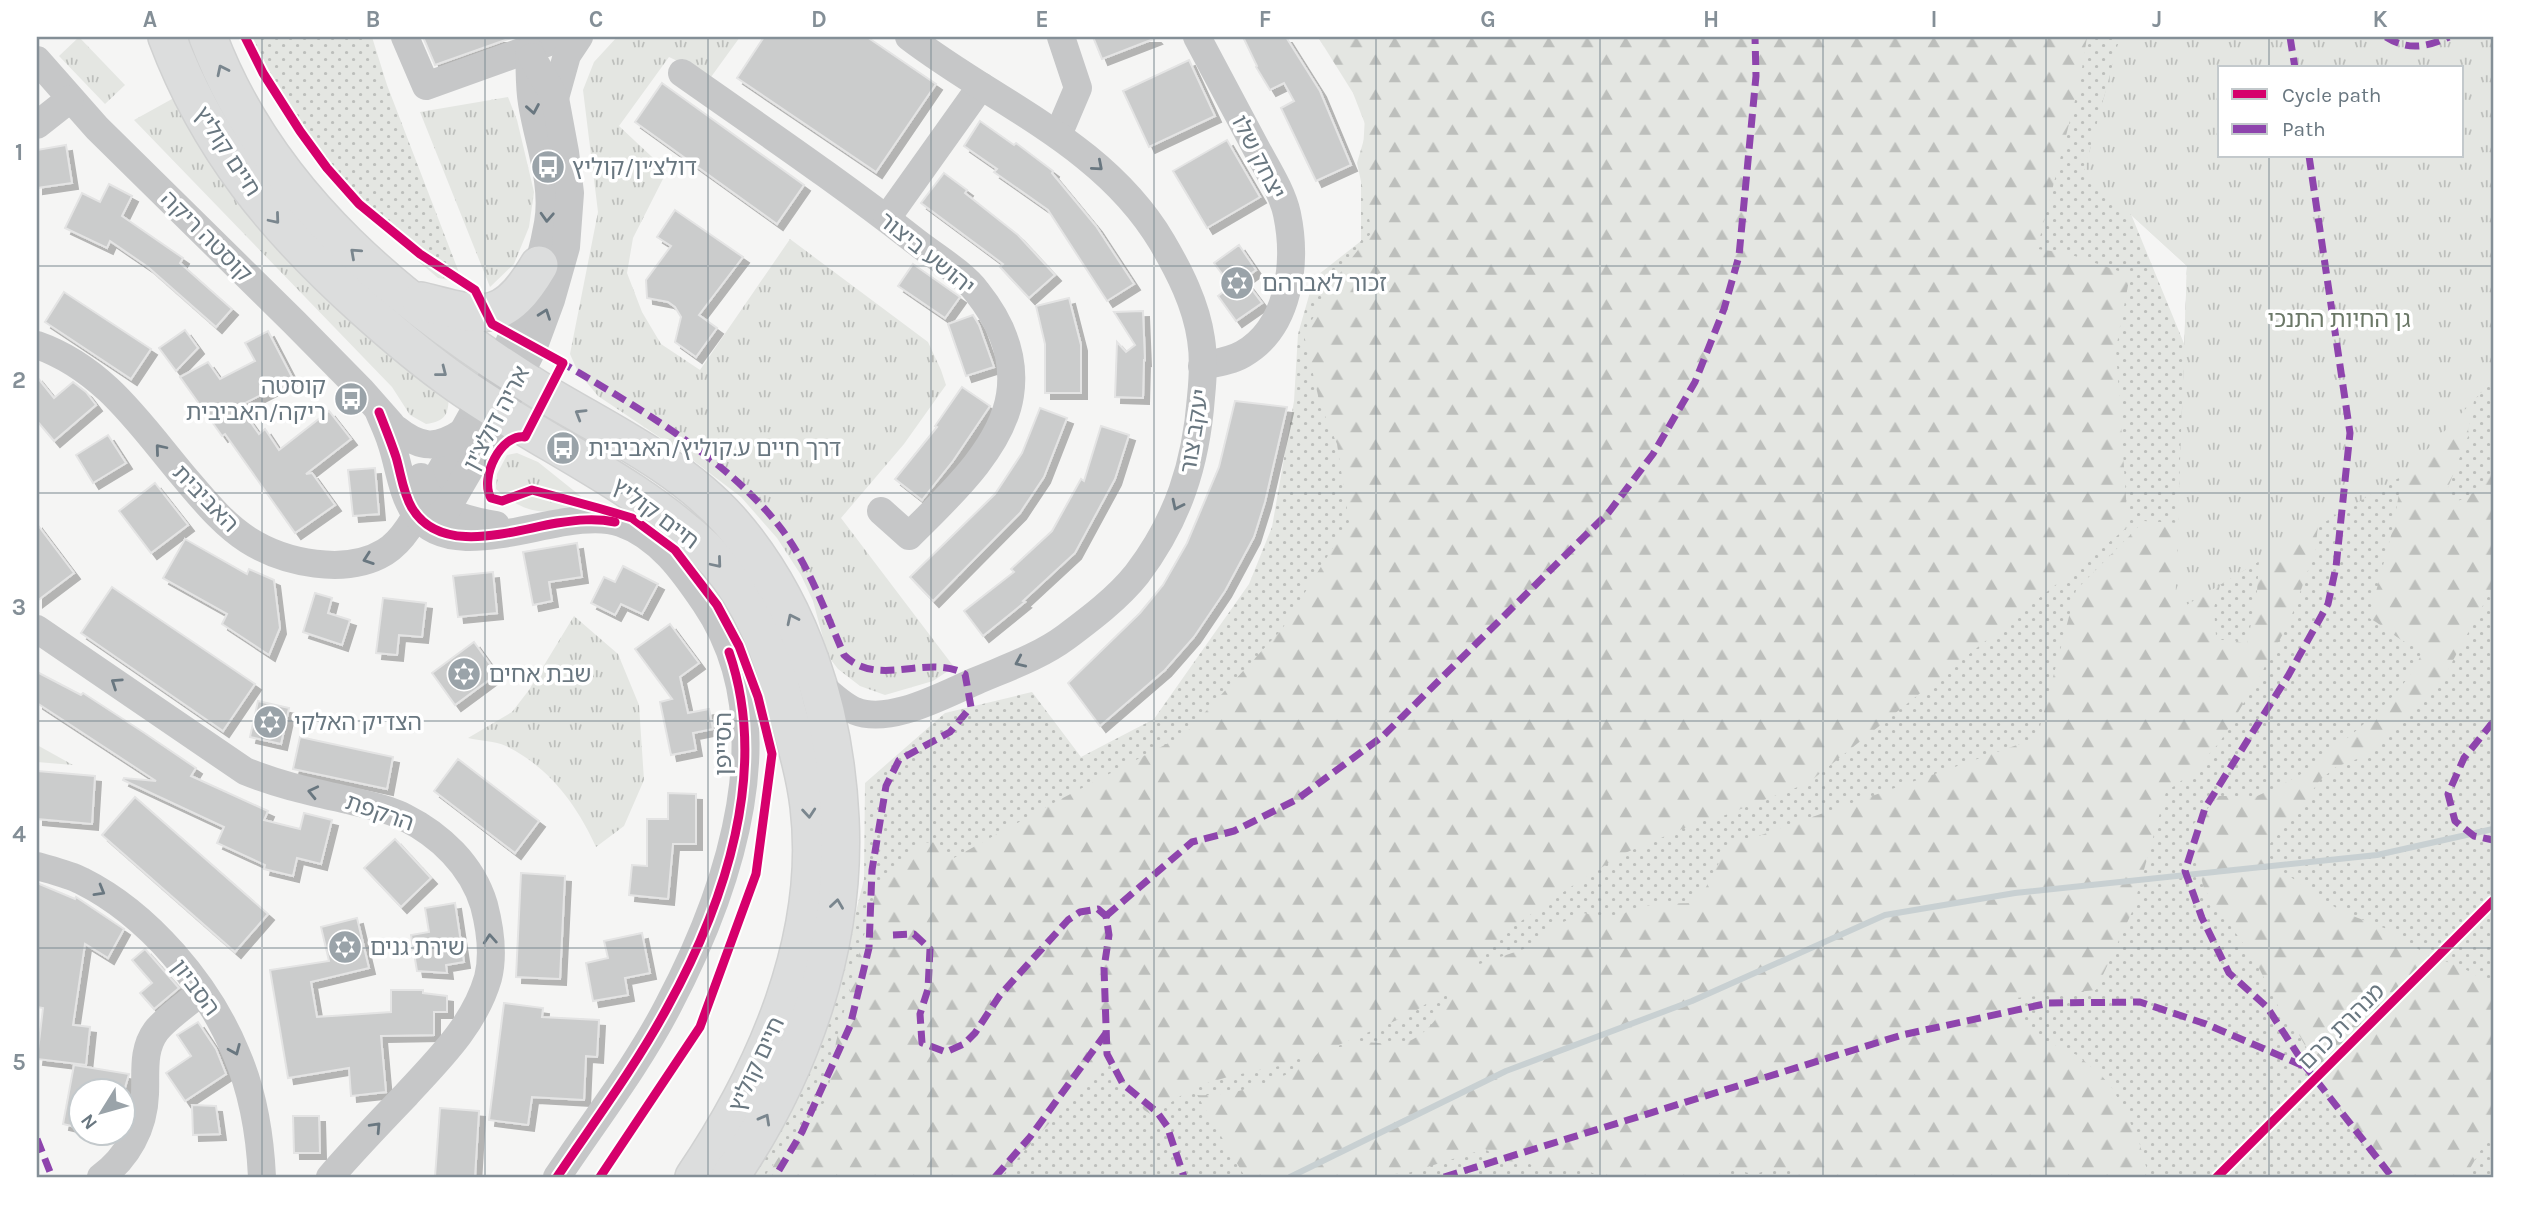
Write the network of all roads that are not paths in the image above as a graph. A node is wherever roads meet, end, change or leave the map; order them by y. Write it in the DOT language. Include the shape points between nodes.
graph roads {
  1 [pos="167,37"];
  2 [pos="208,37"];
  3 [pos="405,37"];
  4 [pos="563,37"];
  5 [pos="579,37"];
  6 [pos="909,37"];
  7 [pos="1061,37"];
  8 [pos="1197,37"];
  9 [pos="525,43"];
  10 [pos="37,60"];
  11 [pos="682,73"];
  12 [pos="981,86"];
  13 [pos="555,98"];
  14 [pos="70,99"];
  15 [pos="37,125"];
  16 [pos="1058,135"];
  17 [pos="887,218"];
  18 [pos="539,265"];
  19 [pos="406,298"];
  20 [pos="37,345"];
  21 [pos="1202,366"];
  22 [pos="509,371"];
  23 [pos="491,405"];
  24 [pos="387,421"];
  25 [pos="463,432"];
  26 [pos="430,506"];
  27 [pos="881,511"];
  28 [pos="37,629"];
  29 [pos="817,682"];
  30 [pos="37,866"];
  31 [pos="201,992"];
  32 [pos="101,1177"];
  33 [pos="262,1177"];
  34 [pos="330,1177"];
  35 [pos="557,1177"];
  36 [pos="694,1177"];
  37 [pos="730,1177"];
  1 -- 23 [label="main road, חיים קוליץ, one-way" via="219,145 290,237 386,326"];
  19 -- 2 [label="main road, חיים קוליץ, one-way" via="348,247 288,181 250,123"];
  3 -- 9 [label="street" via="426,86"];
  4 -- 9 [label="street"];
  5 -- 13 [label="street" via="567,55"];
  6 -- 12 [label="street, יעקב צור"];
  7 -- 16 [label="street" via="1078,88"];
  8 -- 21 [label="street, יצחק שלו" via="1274,181 1287,213 1290,254 1278,318 1262,340 1235,357"];
  9 -- 13 [label="street, אריה דולצ'ין"];
  9 -- 18 [label="street, אריה דולצ'ין, one-way" via="547,176 549,220"];
  10 -- 14 [label="street, קוסטה ריקה"];
  11 -- 17 [label="street, יהושע ביצור"];
  12 -- 16 [label="street, יעקב צור"];
  12 -- 17 [label="street"];
  22 -- 13 [label="street, אריה דולצ'ין, one-way" via="551,300 566,247 570,193"];
  14 -- 15 [label="street"];
  14 -- 24 [label="street, קוסטה ריקה" via="342,370"];
  16 -- 21 [label="street, יעקב צור, one-way" via="1112,178 1161,240 1193,304 1202,340"];
  17 -- 27 [label="street, יהושע ביצור" via="975,288 1003,333 1012,365 1006,412 994,437 958,486 909,536"];
  18 -- 19 [label="main road" via="525,289 498,311 460,312"];
  18 -- 22 [label="street, אריה דולצ'ין" via="513,335"];
  19 -- 22 [label="main road, חיים קוליץ"];
  26 -- 20 [label="street, האביבית, one-way" via="394,545 373,558 332,564 276,553 249,541 208,506 116,395 87,369"];
  21 -- 29 [label="street, יעקב צור, one-way" via="1194,454 1182,494 1136,575 1102,608 1031,657 936,699 889,714 854,710"];
  22 -- 23 [label="street, אריה דולצ'ין"];
  29 -- 22 [label="main road, חיים קוליץ, one-way" via="772,580 729,520 666,467"];
  23 -- 25 [label="street, אריה דולצ'ין"];
  23 -- 26 [label="street, אריה דולצ'ין"];
  23 -- 36 [label="main road, חיים קוליץ, one-way" via="603,473 708,552 747,605 781,688 809,805 808,897 785,1002 749,1085"];
  24 -- 25 [label="street" via="408,438 429,445 447,442"];
  24 -- 26 [label="street, קוסטה ריקה" via="414,452"];
  25 -- 26 [label="street, אריה דולצ'ין"];
  26 -- 35 [label="street, הסייפן" via="431,527 467,536 495,536 597,519 621,523 644,535 670,556 710,611 726,644 742,698 742,794 729,863 691,960 649,1040"];
  34 -- 28 [label="street, הרקפת, one-way" via="449,1049 480,1000 491,954 489,925 471,875 442,842 401,815 245,771"];
  37 -- 29 [label="main road, חיים קוליץ, one-way" via="776,1098 814,1011 836,912 839,803 831,736"];
  30 -- 31 [label="street, הסביון, one-way" via="80,879 115,900 145,924"];
  31 -- 32 [label="street" via="155,1032 144,1061 145,1097 129,1150"];
  31 -- 33 [label="street, הסביון, one-way" via="237,1054 257,1120"];
}
